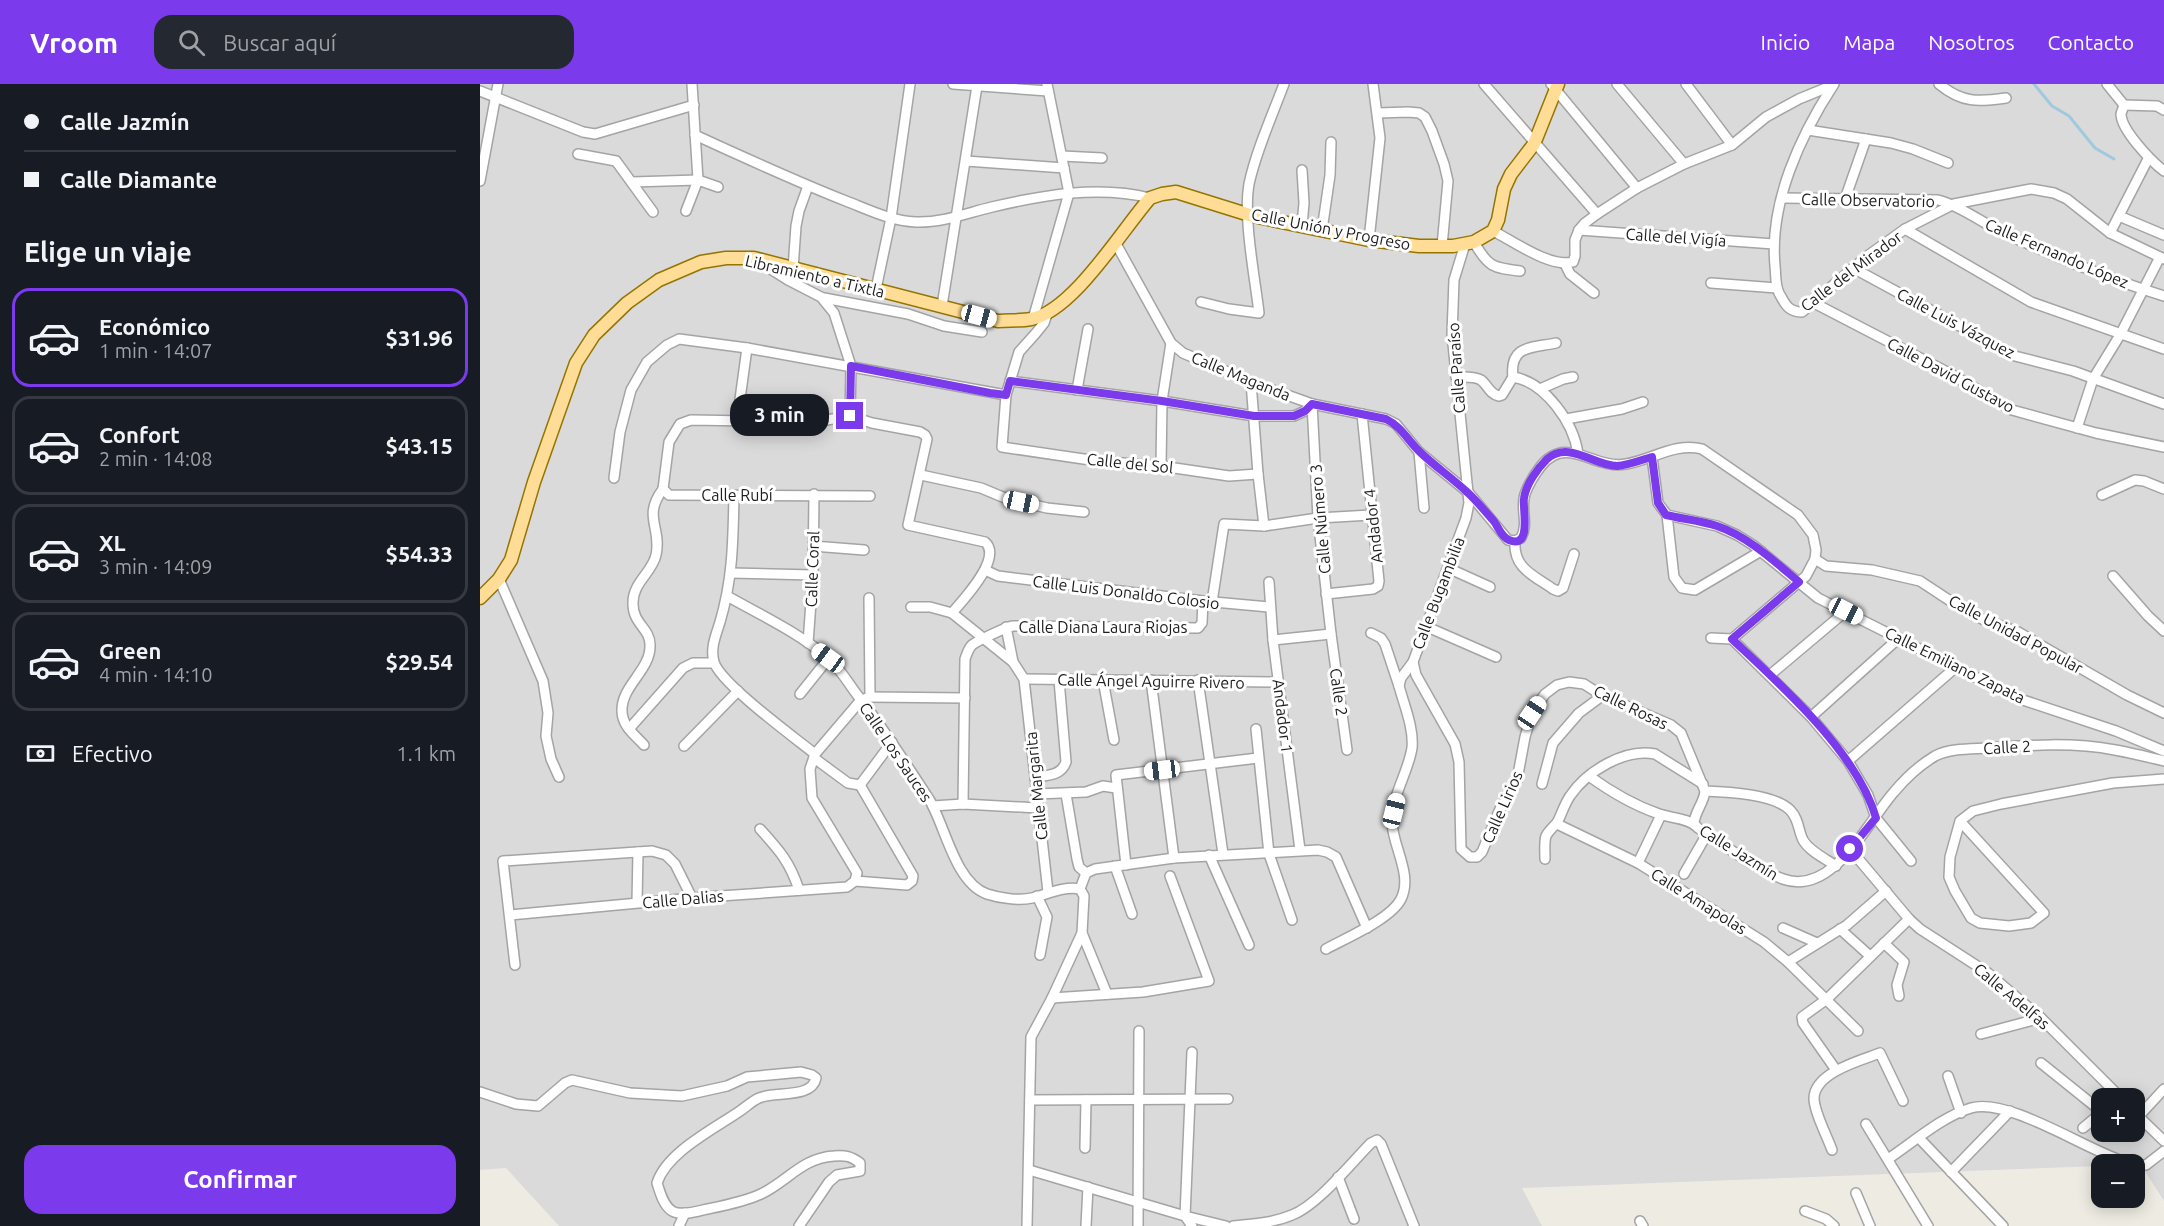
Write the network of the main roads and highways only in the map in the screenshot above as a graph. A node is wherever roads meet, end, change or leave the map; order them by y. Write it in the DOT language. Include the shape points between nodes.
graph roads {
  1 [pos="1555,86"];
  2 [pos="1150,198"];
  3 [pos="480,598"];
  1 -- 2 [label="main road, Calle Unión y Progreso" via="1534,144 1504,189 1498,220 1492,231 1470,243 1419,246 1369,240 1248,214 1176,192"];
  2 -- 3 [label="main road, Libramiento a Tixtla" via="1093,272 1061,304 1033,319 998,321 754,258 701,262 659,280 627,303 594,335 576,363 511,560"];
}
